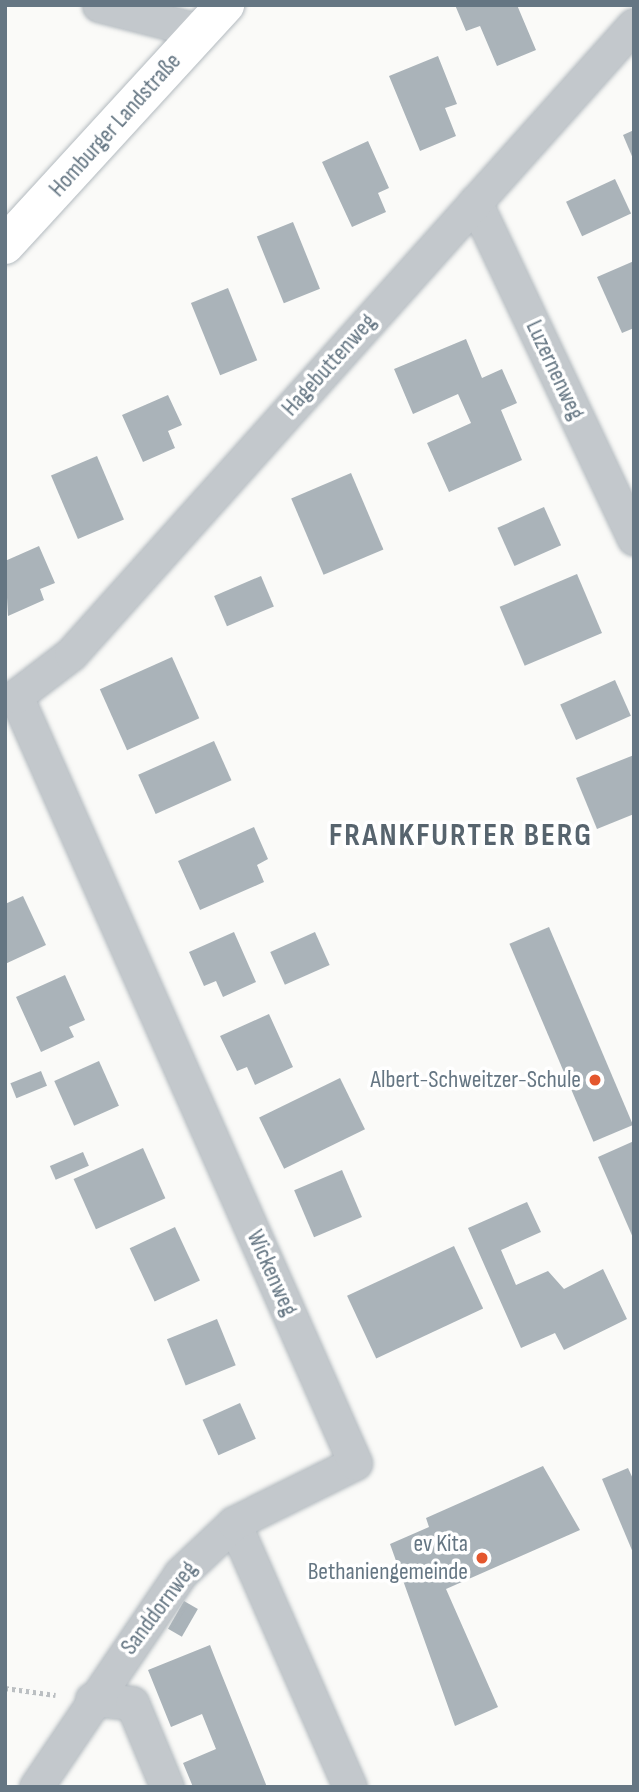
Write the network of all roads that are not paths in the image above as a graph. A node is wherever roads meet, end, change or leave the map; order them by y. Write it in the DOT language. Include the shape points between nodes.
graph roads {
  1 [pos="99,5"];
  2 [pos="213,18"];
  3 [pos="634,25"];
  4 [pos="475,202"];
  5 [pos="5,245"];
  6 [pos="634,538"];
  7 [pos="16,696"];
  8 [pos="234,1523"];
  9 [pos="92,1699"];
  10 [pos="36,1787"];
  11 [pos="167,1787"];
  12 [pos="350,1787"];
  1 -- 2 [label="street"];
  2 -- 5 [label="street, Homburger Landstraße"];
  3 -- 4 [label="street, Hagebuttenweg"];
  4 -- 6 [label="street, Luzernenweg"];
  4 -- 7 [label="street, Hagebuttenweg" via="71,654"];
  7 -- 8 [label="street, Wickenweg" via="355,1463"];
  8 -- 9 [label="street, Sanddornweg" via="180,1574"];
  8 -- 12 [label="street"];
  9 -- 10 [label="street, Sanddornweg"];
  9 -- 11 [label="street" via="132,1703"];
}
